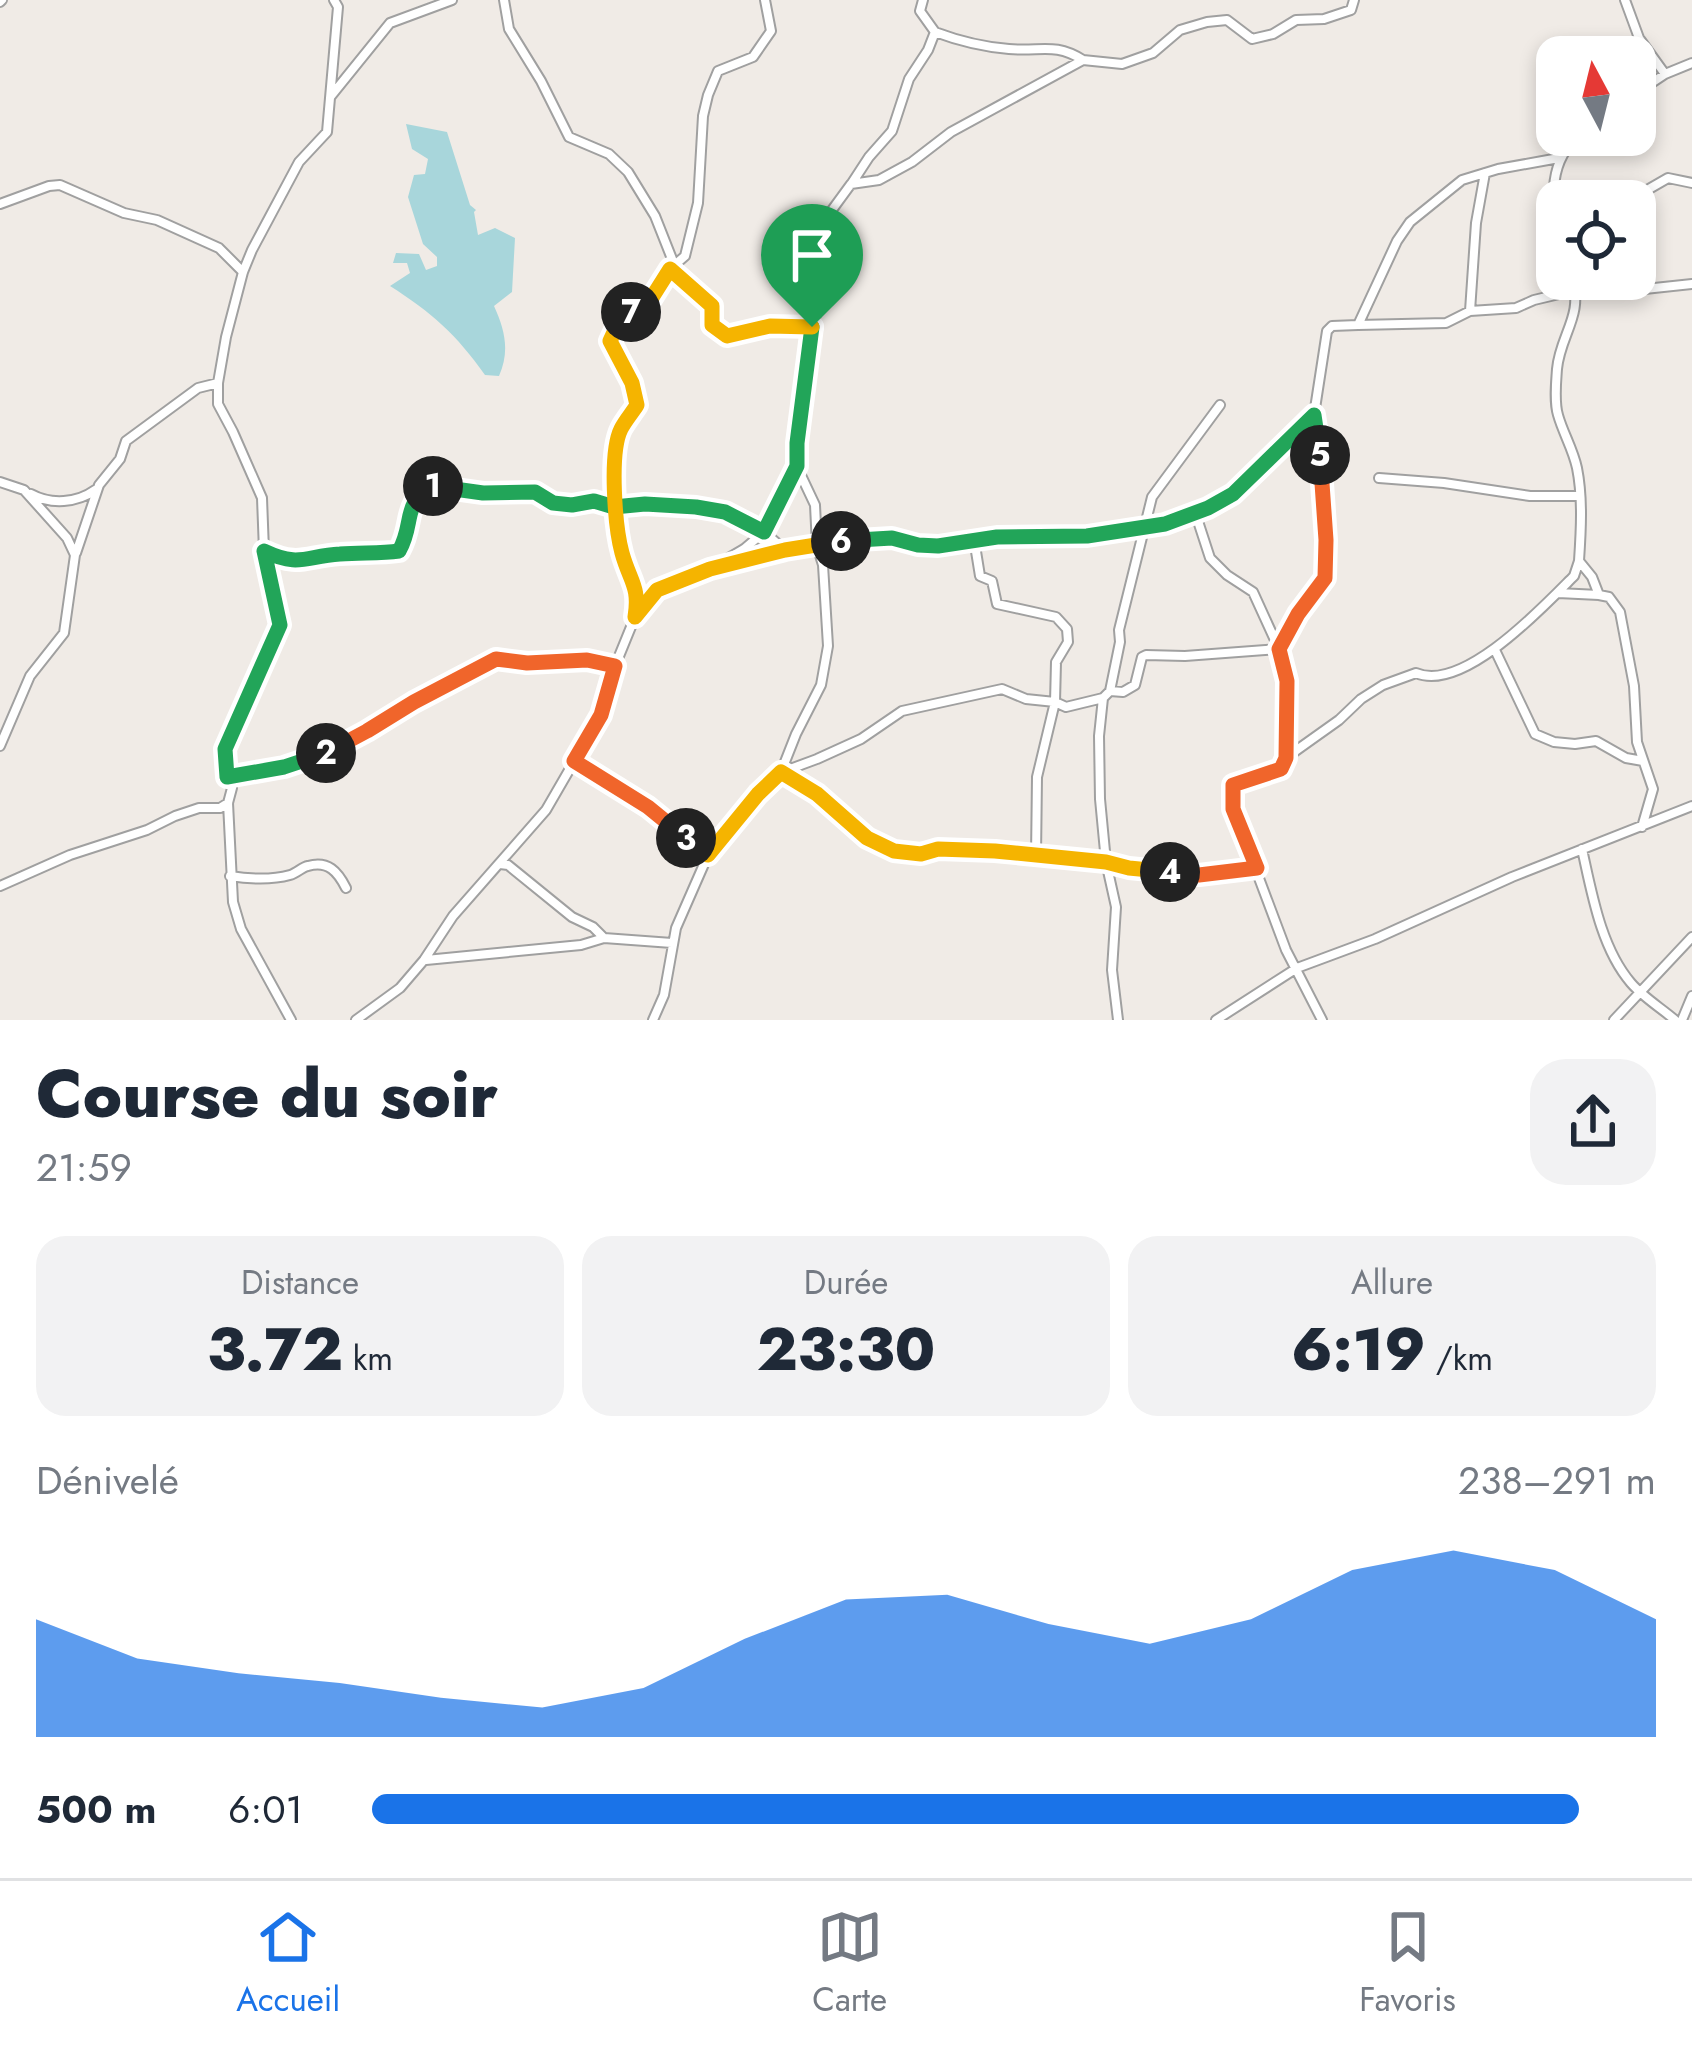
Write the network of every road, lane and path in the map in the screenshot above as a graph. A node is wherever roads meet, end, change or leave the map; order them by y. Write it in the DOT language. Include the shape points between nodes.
graph roads {
  1 [pos="334,0"];
  2 [pos="452,0"];
  3 [pos="504,0"];
  4 [pos="765,0"];
  5 [pos="922,0"];
  6 [pos="1354,0"];
  7 [pos="1625,0"];
  8 [pos="935,32"];
  9 [pos="1083,60"];
  10 [pos="1692,63"];
  11 [pos="1665,74"];
  12 [pos="1656,80"];
  13 [pos="331,96"];
  14 [pos="1559,158"];
  15 [pos="1485,173"];
  16 [pos="1554,180"];
  17 [pos="1692,183"];
  18 [pos="851,184"];
  19 [pos="1656,185"];
  20 [pos="0,204"];
  21 [pos="670,269"];
  22 [pos="243,272"];
  23 [pos="1692,284"];
  24 [pos="1656,288"];
  25 [pos="1536,300"];
  26 [pos="1576,300"];
  27 [pos="1470,311"];
  28 [pos="1358,325"];
  29 [pos="812,327"];
  30 [pos="218,383"];
  31 [pos="1220,405"];
  32 [pos="1314,415"];
  33 [pos="797,466"];
  34 [pos="1379,478"];
  35 [pos="0,482"];
  36 [pos="99,485"];
  37 [pos="24,490"];
  38 [pos="1580,496"];
  39 [pos="614,507"];
  40 [pos="1195,512"];
  41 [pos="1144,530"];
  42 [pos="764,532"];
  43 [pos="974,539"];
  44 [pos="817,546"];
  45 [pos="785,550"];
  46 [pos="264,551"];
  47 [pos="75,555"];
  48 [pos="1579,561"];
  49 [pos="710,569"];
  50 [pos="1557,593"];
  51 [pos="1599,595"];
  52 [pos="635,617"];
  53 [pos="1279,649"];
  54 [pos="1496,650"];
  55 [pos="615,666"];
  56 [pos="1106,694"];
  57 [pos="1054,702"];
  58 [pos="1,744"];
  59 [pos="1286,758"];
  60 [pos="574,761"];
  61 [pos="1644,761"];
  62 [pos="781,772"];
  63 [pos="227,777"];
  64 [pos="228,803"];
  65 [pos="1692,806"];
  66 [pos="1642,827"];
  67 [pos="1582,849"];
  68 [pos="708,855"];
  69 [pos="1036,856"];
  70 [pos="1106,862"];
  71 [pos="499,864"];
  72 [pos="1257,868"];
  73 [pos="230,876"];
  74 [pos="0,886"];
  75 [pos="346,888"];
  76 [pos="1692,937"];
  77 [pos="604,938"];
  78 [pos="671,943"];
  79 [pos="424,960"];
  80 [pos="1297,968"];
  81 [pos="1642,992"];
  82 [pos="1692,1001"];
  83 [pos="291,1020"];
  84 [pos="356,1020"];
  85 [pos="652,1020"];
  86 [pos="1118,1020"];
  87 [pos="1216,1020"];
  88 [pos="1322,1020"];
  89 [pos="1614,1020"];
  90 [pos="1679,1020"];
  1 -- 13 [label="street"];
  2 -- 13 [label="street" via="390,22"];
  3 -- 21 [label="street" via="509,29 569,137 628,172 655,216"];
  4 -- 21 [label="street" via="770,31 753,57 718,70 708,95 698,202 685,256"];
  5 -- 8 [label="street"];
  6 -- 9 [label="street" via="1351,10 1252,39 1227,20 1208,22 1122,64"];
  7 -- 11 [label="street"];
  8 -- 9 [label="street" via="1011,50 1065,49"];
  8 -- 18 [label="street" via="892,131"];
  9 -- 18 [label="street" via="879,180"];
  10 -- 11 [label="street"];
  11 -- 12 [label="street"];
  13 -- 22 [label="street" via="327,132 299,162"];
  14 -- 15 [label="street"];
  14 -- 16 [label="street"];
  15 -- 27 [label="street"];
  15 -- 28 [label="street" via="1462,180 1410,222"];
  17 -- 19 [label="street" via="1668,178"];
  18 -- 29 [label="street" via="820,249"];
  20 -- 22 [label="street" via="61,185 219,248"];
  21 -- 29 [label="street" via="712,306 712,325 727,336"];
  21 -- 39 [label="street" via="646,307 622,315 610,341 637,405 618,433"];
  22 -- 30 [label="street"];
  23 -- 24 [label="street"];
  25 -- 27 [label="street"];
  26 -- 38 [label="street" via="1557,363 1556,412"];
  27 -- 28 [label="street" via="1446,322"];
  28 -- 32 [label="street" via="1327,331"];
  29 -- 33 [label="street"];
  30 -- 36 [label="street" via="198,388 126,441"];
  30 -- 46 [label="street" via="218,404 262,499"];
  31 -- 41 [label="street" via="1152,497"];
  32 -- 40 [label="street" via="1233,494"];
  32 -- 53 [label="street" via="1325,578"];
  33 -- 42 [label="street"];
  33 -- 44 [label="street" via="815,505"];
  34 -- 38 [label="street"];
  35 -- 37 [label="street"];
  36 -- 37 [label="street" via="61,502"];
  36 -- 47 [label="street"];
  37 -- 47 [label="street"];
  38 -- 48 [label="street"];
  39 -- 42 [label="street" via="696,507"];
  39 -- 46 [label="street" via="436,485 412,503 399,551 286,561"];
  39 -- 52 [label="street" via="639,593"];
  40 -- 41 [label="street"];
  40 -- 53 [label="street" via="1210,558 1253,592"];
  41 -- 43 [label="street"];
  41 -- 56 [label="street"];
  42 -- 45 [label="street"];
  42 -- 49 [label="street"];
  43 -- 44 [label="street"];
  43 -- 57 [label="street" via="980,576 992,581 997,604 1056,617 1067,629"];
  44 -- 45 [label="street"];
  44 -- 62 [label="street" via="829,646 821,685"];
  45 -- 49 [label="street"];
  46 -- 63 [label="street" via="280,625 225,749"];
  47 -- 58 [label="street" via="64,633 30,676"];
  48 -- 50 [label="street"];
  48 -- 51 [label="street"];
  49 -- 52 [label="street" via="657,590"];
  50 -- 51 [label="street"];
  50 -- 54 [label="street"];
  51 -- 61 [label="street" via="1620,612"];
  52 -- 55 [label="street"];
  53 -- 56 [label="street" via="1142,656 1135,685"];
  53 -- 59 [label="street"];
  54 -- 59 [label="street" via="1442,674 1383,685"];
  54 -- 61 [label="street" via="1535,734 1575,745 1596,741"];
  55 -- 60 [label="street" via="601,715"];
  55 -- 63 [label="street" via="496,659 326,753"];
  56 -- 57 [label="street" via="1082,705"];
  56 -- 70 [label="street"];
  57 -- 62 [label="street" via="1002,688 902,711 860,739"];
  57 -- 69 [label="street" via="1037,777"];
  59 -- 72 [label="street" via="1281,769 1233,785 1233,809"];
  60 -- 68 [label="street"];
  60 -- 71 [label="street" via="546,810"];
  61 -- 66 [label="street" via="1653,789"];
  62 -- 68 [label="street"];
  62 -- 69 [label="street" via="894,851"];
  63 -- 64 [label="street"];
  64 -- 73 [label="street"];
  64 -- 74 [label="street"];
  65 -- 66 [label="street"];
  66 -- 67 [label="street"];
  67 -- 80 [label="street"];
  67 -- 81 [label="street" via="1612,950"];
  68 -- 78 [label="street"];
  69 -- 70 [label="street"];
  70 -- 72 [label="street" via="1199,875"];
  70 -- 86 [label="street" via="1116,907"];
  71 -- 77 [label="street"];
  71 -- 79 [label="street"];
  72 -- 80 [label="street"];
  73 -- 75 [label="street" via="325,864"];
  73 -- 83 [label="street" via="241,929"];
  76 -- 81 [label="street"];
  77 -- 78 [label="street"];
  77 -- 79 [label="street"];
  78 -- 85 [label="street"];
  79 -- 84 [label="street"];
  80 -- 87 [label="street"];
  80 -- 88 [label="street"];
  81 -- 89 [label="street"];
  81 -- 90 [label="street"];
  82 -- 90 [label="street"];
}
